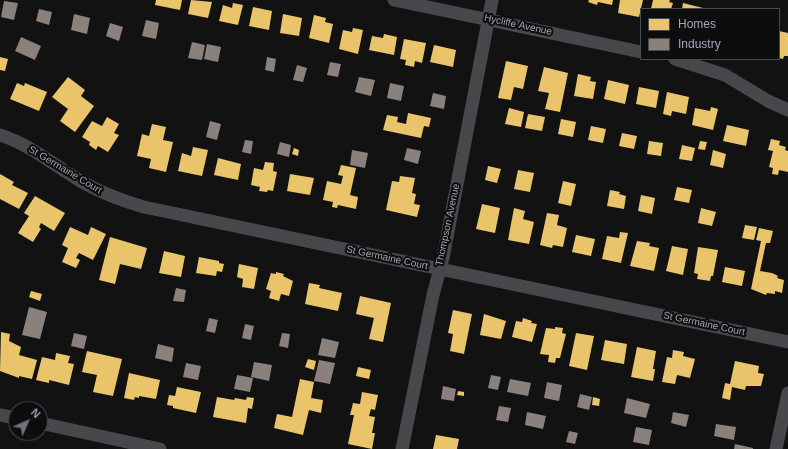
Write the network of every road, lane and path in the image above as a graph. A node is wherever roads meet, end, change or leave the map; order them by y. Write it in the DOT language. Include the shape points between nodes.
graph roads {
  1 [pos="394,0"];
  2 [pos="492,0"];
  3 [pos="488,19"];
  4 [pos="640,52"];
  5 [pos="678,60"];
  6 [pos="788,110"];
  7 [pos="0,135"];
  8 [pos="440,269"];
  9 [pos="788,342"];
  10 [pos="788,393"];
  11 [pos="48,425"];
  12 [pos="160,449"];
  13 [pos="402,449"];
  14 [pos="776,449"];
  1 -- 3 [label="street, Hycliffe Avenue"];
  2 -- 3 [label="street, Thompson Avenue"];
  3 -- 4 [label="street, Hycliffe Avenue"];
  3 -- 8 [label="street, Thompson Avenue"];
  5 -- 6 [label="street" via="725,75"];
  7 -- 8 [label="street, St Germaine Court" via="32,149 82,182 139,206"];
  8 -- 9 [label="street, St Germaine Court"];
  8 -- 13 [label="street, Thompson Avenue"];
  10 -- 14 [label="street"];
  11 -- 12 [label="street"];
}
